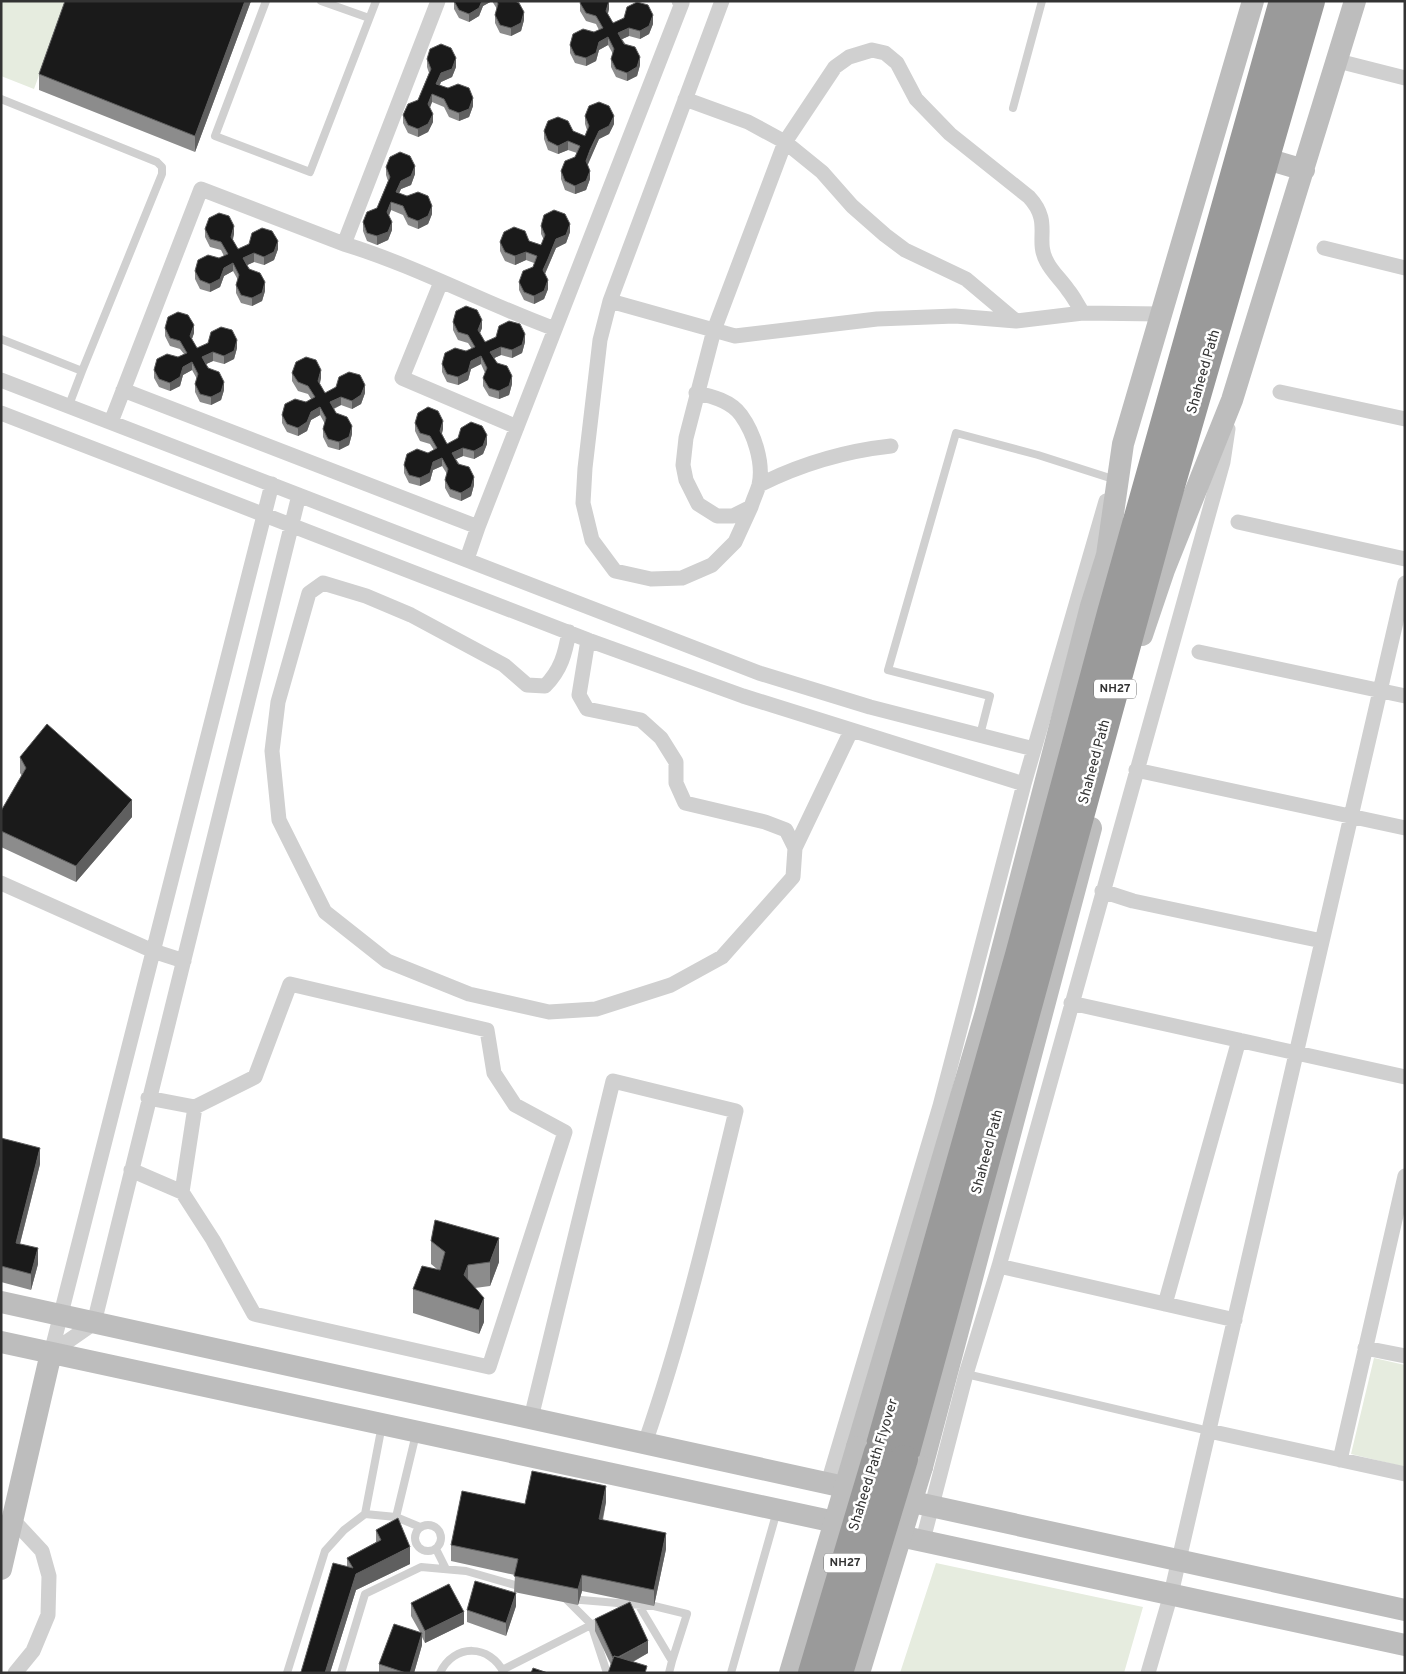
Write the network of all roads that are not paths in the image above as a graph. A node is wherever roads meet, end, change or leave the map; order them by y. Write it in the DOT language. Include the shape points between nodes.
graph roads {
  1 [pos="266,1"];
  2 [pos="322,1"];
  3 [pos="376,1"];
  4 [pos="438,1"];
  5 [pos="678,1"];
  6 [pos="722,1"];
  7 [pos="1042,1"];
  8 [pos="1252,1"];
  9 [pos="1283,1"];
  10 [pos="1311,1"];
  11 [pos="1355,1"];
  12 [pos="369,18"];
  13 [pos="1338,61"];
  14 [pos="1405,78"];
  15 [pos="1,99"];
  16 [pos="685,99"];
  17 [pos="1013,108"];
  18 [pos="785,142"];
  19 [pos="1277,162"];
  20 [pos="1304,170"];
  21 [pos="344,244"];
  22 [pos="1324,248"];
  23 [pos="1405,268"];
  24 [pos="441,282"];
  25 [pos="610,301"];
  26 [pos="1083,313"];
  27 [pos="1161,314"];
  28 [pos="1016,321"];
  29 [pos="555,329"];
  30 [pos="714,330"];
  31 [pos="1,339"];
  32 [pos="82,371"];
  33 [pos="1,380"];
  34 [pos="123,390"];
  35 [pos="1280,392"];
  36 [pos="696,393"];
  37 [pos="1232,400"];
  38 [pos="69,406"];
  39 [pos="1,413"];
  40 [pos="1405,419"];
  41 [pos="111,422"];
  42 [pos="517,427"];
  43 [pos="1123,444"];
  44 [pos="891,446"];
  45 [pos="1113,479"];
  46 [pos="272,484"];
  47 [pos="759,485"];
  48 [pos="299,494"];
  49 [pos="751,507"];
  50 [pos="264,515"];
  51 [pos="1238,522"];
  52 [pos="291,525"];
  53 [pos="478,527"];
  54 [pos="467,559"];
  55 [pos="1405,559"];
  56 [pos="1160,580"];
  57 [pos="1405,584"];
  58 [pos="1188,586"];
  59 [pos="1101,609"];
  60 [pos="569,632"];
  61 [pos="588,640"];
  62 [pos="1199,652"];
  63 [pos="1380,691"];
  64 [pos="1405,696"];
  65 [pos="1114,715"];
  66 [pos="852,730"];
  67 [pos="980,736"];
  68 [pos="1034,749"];
  69 [pos="1136,770"];
  70 [pos="1024,784"];
  71 [pos="1351,817"];
  72 [pos="1405,828"];
  73 [pos="795,848"];
  74 [pos="1,883"];
  75 [pos="1102,891"];
  76 [pos="1322,942"];
  77 [pos="153,951"];
  78 [pos="184,961"];
  79 [pos="1071,1003"];
  80 [pos="1239,1040"];
  81 [pos="1296,1053"];
  82 [pos="1405,1077"];
  83 [pos="148,1098"];
  84 [pos="195,1108"];
  85 [pos="131,1170"];
  86 [pos="1405,1176"];
  87 [pos="182,1192"];
  88 [pos="999,1266"];
  89 [pos="1,1302"];
  90 [pos="1165,1304"];
  91 [pos="60,1315"];
  92 [pos="1235,1320"];
  93 [pos="94,1323"];
  94 [pos="1,1342"];
  95 [pos="1365,1348"];
  96 [pos="50,1353"];
  97 [pos="1405,1356"];
  98 [pos="966,1374"];
  99 [pos="913,1376"];
  100 [pos="531,1418"];
  101 [pos="382,1425"];
  102 [pos="1209,1431"];
  103 [pos="416,1432"];
  104 [pos="599,1433"];
  105 [pos="646,1444"];
  106 [pos="868,1450"];
  107 [pos="1340,1460"];
  108 [pos="913,1463"];
  109 [pos="592,1469"];
  110 [pos="1405,1474"];
  111 [pos="828,1483"];
  112 [pos="932,1506"];
  113 [pos="778,1509"];
  114 [pos="365,1514"];
  115 [pos="396,1517"];
  116 [pos="13,1520"];
  117 [pos="420,1527"];
  118 [pos="923,1540"];
  119 [pos="436,1549"];
  120 [pos="1179,1560"];
  121 [pos="1,1569"];
  122 [pos="446,1569"];
  123 [pos="527,1588"];
  124 [pos="1171,1594"];
  125 [pos="638,1604"];
  126 [pos="1405,1610"];
  127 [pos="622,1611"];
  128 [pos="607,1618"];
  129 [pos="591,1624"];
  130 [pos="1405,1645"];
  131 [pos="672,1661"];
  132 [pos="503,1671"];
  133 [pos="15,1673"];
  134 [pos="287,1673"];
  135 [pos="341,1673"];
  136 [pos="440,1673"];
  137 [pos="607,1673"];
  138 [pos="669,1673"];
  139 [pos="731,1673"];
  140 [pos="790,1673"];
  141 [pos="812,1673"];
  142 [pos="839,1673"];
  143 [pos="859,1673"];
  144 [pos="1148,1673"];
  1 -- 12 [label="lane" via="215,136 310,172"];
  2 -- 12 [label="lane"];
  3 -- 12 [label="lane"];
  4 -- 21 [label="street"];
  5 -- 29 [label="street" via="682,3"];
  6 -- 16 [label="street"];
  7 -- 17 [label="lane"];
  8 -- 27 [label="street" via="1219,145"];
  9 -- 59 [label="highway, Shaheed Path / NH27"];
  10 -- 65 [label="highway, Shaheed Path / NH27" via="1164,510"];
  11 -- 13 [label="street"];
  13 -- 14 [label="street"];
  13 -- 20 [label="street"];
  15 -- 32 [label="lane" via="157,162 162,167 162,174"];
  16 -- 18 [label="street" via="748,122"];
  16 -- 25 [label="street"];
  18 -- 26 [label="street" via="835,67 872,50 885,53 897,64 916,99 950,134 1029,197 1038,208 1043,221 1046,261"];
  18 -- 28 [label="street" via="822,172 852,206 885,235 905,250 966,279"];
  18 -- 30 [label="street"];
  19 -- 20 [label="street"];
  20 -- 37 [label="street"];
  21 -- 24 [label="street" via="380,255"];
  21 -- 34 [label="street" via="201,189"];
  22 -- 23 [label="street"];
  24 -- 29 [label="street"];
  24 -- 42 [label="street" via="402,378"];
  25 -- 30 [label="street"];
  25 -- 49 [label="street" via="600,340 585,468 583,503 592,540 615,571 651,579 682,578 712,565 735,542"];
  26 -- 27 [label="street"];
  26 -- 28 [label="street"];
  27 -- 43 [label="street"];
  28 -- 30 [label="street" via="955,316 877,319 735,336"];
  29 -- 42 [label="street"];
  30 -- 36 [label="street"];
  31 -- 32 [label="lane"];
  32 -- 38 [label="lane"];
  33 -- 38 [label="street"];
  34 -- 41 [label="street"];
  34 -- 53 [label="street"];
  35 -- 40 [label="street"];
  36 -- 47 [label="street" via="726,402 740,414 759,455"];
  36 -- 49 [label="street" via="686,438 683,465 686,480 698,504 717,516 734,516"];
  37 -- 56 [label="street"];
  37 -- 58 [label="street" via="1223,462"];
  38 -- 41 [label="street"];
  39 -- 50 [label="street"];
  41 -- 46 [label="street"];
  42 -- 53 [label="street"];
  43 -- 45 [label="street"];
  43 -- 59 [label="street"];
  44 -- 47 [label="street" via="863,449 819,461 787,471"];
  45 -- 67 [label="lane" via="956,433 888,670 990,696"];
  45 -- 68 [label="street"];
  46 -- 48 [label="street"];
  46 -- 50 [label="street"];
  47 -- 49 [label="street"];
  48 -- 52 [label="street"];
  48 -- 54 [label="street"];
  50 -- 52 [label="street"];
  50 -- 77 [label="street"];
  51 -- 55 [label="street"];
  52 -- 60 [label="street"];
  52 -- 78 [label="street"];
  53 -- 54 [label="street"];
  54 -- 67 [label="street" via="760,673"];
  56 -- 58 [label="street" via="1174,578"];
  56 -- 65 [label="street"];
  57 -- 63 [label="street"];
  58 -- 69 [label="street"];
  59 -- 99 [label="highway, Shaheed Path / NH27"];
  59 -- 106 [label="street" via="986,1012"];
  60 -- 61 [label="street"];
  60 -- 73 [label="street" via="564,659 556,675 544,686 527,685 504,665 456,638 366,596 323,583 308,593 278,702 272,751 280,820 325,912 387,960 469,994 549,1012 596,1009 671,985 722,957 793,878"];
  61 -- 66 [label="street" via="743,696"];
  61 -- 73 [label="street" via="579,695 587,709 641,720 661,738 676,762 676,783 685,803 786,830"];
  62 -- 63 [label="street"];
  63 -- 64 [label="street"];
  63 -- 71 [label="street"];
  65 -- 99 [label="highway, Shaheed Path / NH27"];
  65 -- 108 [label="street"];
  66 -- 70 [label="street"];
  66 -- 73 [label="street"];
  67 -- 68 [label="street"];
  68 -- 70 [label="street"];
  69 -- 71 [label="street"];
  69 -- 75 [label="street"];
  70 -- 111 [label="street" via="940,1106"];
  71 -- 72 [label="street"];
  71 -- 76 [label="street"];
  74 -- 77 [label="street"];
  75 -- 76 [label="street" via="1133,901"];
  75 -- 79 [label="street"];
  76 -- 81 [label="street"];
  77 -- 78 [label="street"];
  77 -- 91 [label="street"];
  78 -- 83 [label="street"];
  79 -- 80 [label="street"];
  79 -- 88 [label="street"];
  80 -- 81 [label="street"];
  80 -- 90 [label="street"];
  81 -- 82 [label="street"];
  81 -- 92 [label="street"];
  83 -- 84 [label="street"];
  83 -- 85 [label="street"];
  84 -- 87 [label="street"];
  84 -- 87 [label="street" via="255,1078 290,984 487,1030 494,1072 515,1105 565,1132 489,1367 254,1314"];
  85 -- 87 [label="street"];
  85 -- 93 [label="street"];
  86 -- 95 [label="street"];
  88 -- 90 [label="street"];
  88 -- 98 [label="street"];
  89 -- 91 [label="street"];
  90 -- 92 [label="street"];
  91 -- 93 [label="street"];
  91 -- 96 [label="street"];
  92 -- 102 [label="street"];
  93 -- 96 [label="street"];
  93 -- 100 [label="street"];
  94 -- 96 [label="street"];
  95 -- 97 [label="street"];
  95 -- 107 [label="street"];
  96 -- 101 [label="street"];
  96 -- 116 [label="street"];
  98 -- 102 [label="lane"];
  98 -- 112 [label="street"];
  99 -- 106 [label="highway, Shaheed Path Flyover / NH27"];
  99 -- 108 [label="highway, Shaheed Path Flyover / NH27"];
  100 -- 104 [label="street"];
  100 -- 105 [label="street" via="613,1081 736,1111 695,1282"];
  101 -- 103 [label="street"];
  101 -- 114 [label="lane"];
  102 -- 107 [label="street"];
  102 -- 120 [label="street"];
  103 -- 109 [label="street"];
  103 -- 115 [label="lane"];
  104 -- 105 [label="street"];
  104 -- 109 [label="street"];
  105 -- 111 [label="street"];
  106 -- 140 [label="street, bridge"];
  106 -- 141 [label="highway, Shaheed Path Flyover / NH27, bridge"];
  107 -- 110 [label="street"];
  108 -- 142 [label="highway, Shaheed Path Flyover / NH27, bridge"];
  108 -- 143 [label="street, bridge"];
  109 -- 113 [label="street"];
  111 -- 112 [label="street"];
  112 -- 118 [label="street"];
  112 -- 120 [label="street"];
  113 -- 118 [label="street"];
  113 -- 139 [label="lane"];
  114 -- 115 [label="lane"];
  114 -- 134 [label="lane" via="344,1530 325,1551"];
  115 -- 117 [label="lane"];
  116 -- 121 [label="street"];
  116 -- 133 [label="street" via="42,1551 49,1576 48,1615 33,1651"];
  117 -- 119 [label="lane" via="415,1535 416,1544 423,1550"];
  117 -- 119 [label="lane" via="432,1525 439,1530 441,1542"];
  118 -- 124 [label="street"];
  119 -- 122 [label="lane"];
  120 -- 124 [label="street"];
  120 -- 126 [label="street"];
  122 -- 123 [label="lane" via="466,1571"];
  122 -- 135 [label="lane" via="421,1567 365,1594"];
  124 -- 130 [label="street"];
  124 -- 144 [label="street"];
  125 -- 127 [label="lane"];
  125 -- 129 [label="lane" via="564,1598"];
  125 -- 131 [label="lane"];
  125 -- 131 [label="lane" via="687,1614"];
  128 -- 129 [label="lane"];
  129 -- 132 [label="lane"];
  129 -- 137 [label="lane"];
  131 -- 138 [label="lane"];
  132 -- 136 [label="lane" via="492,1656 472,1650 452,1657"];
}
